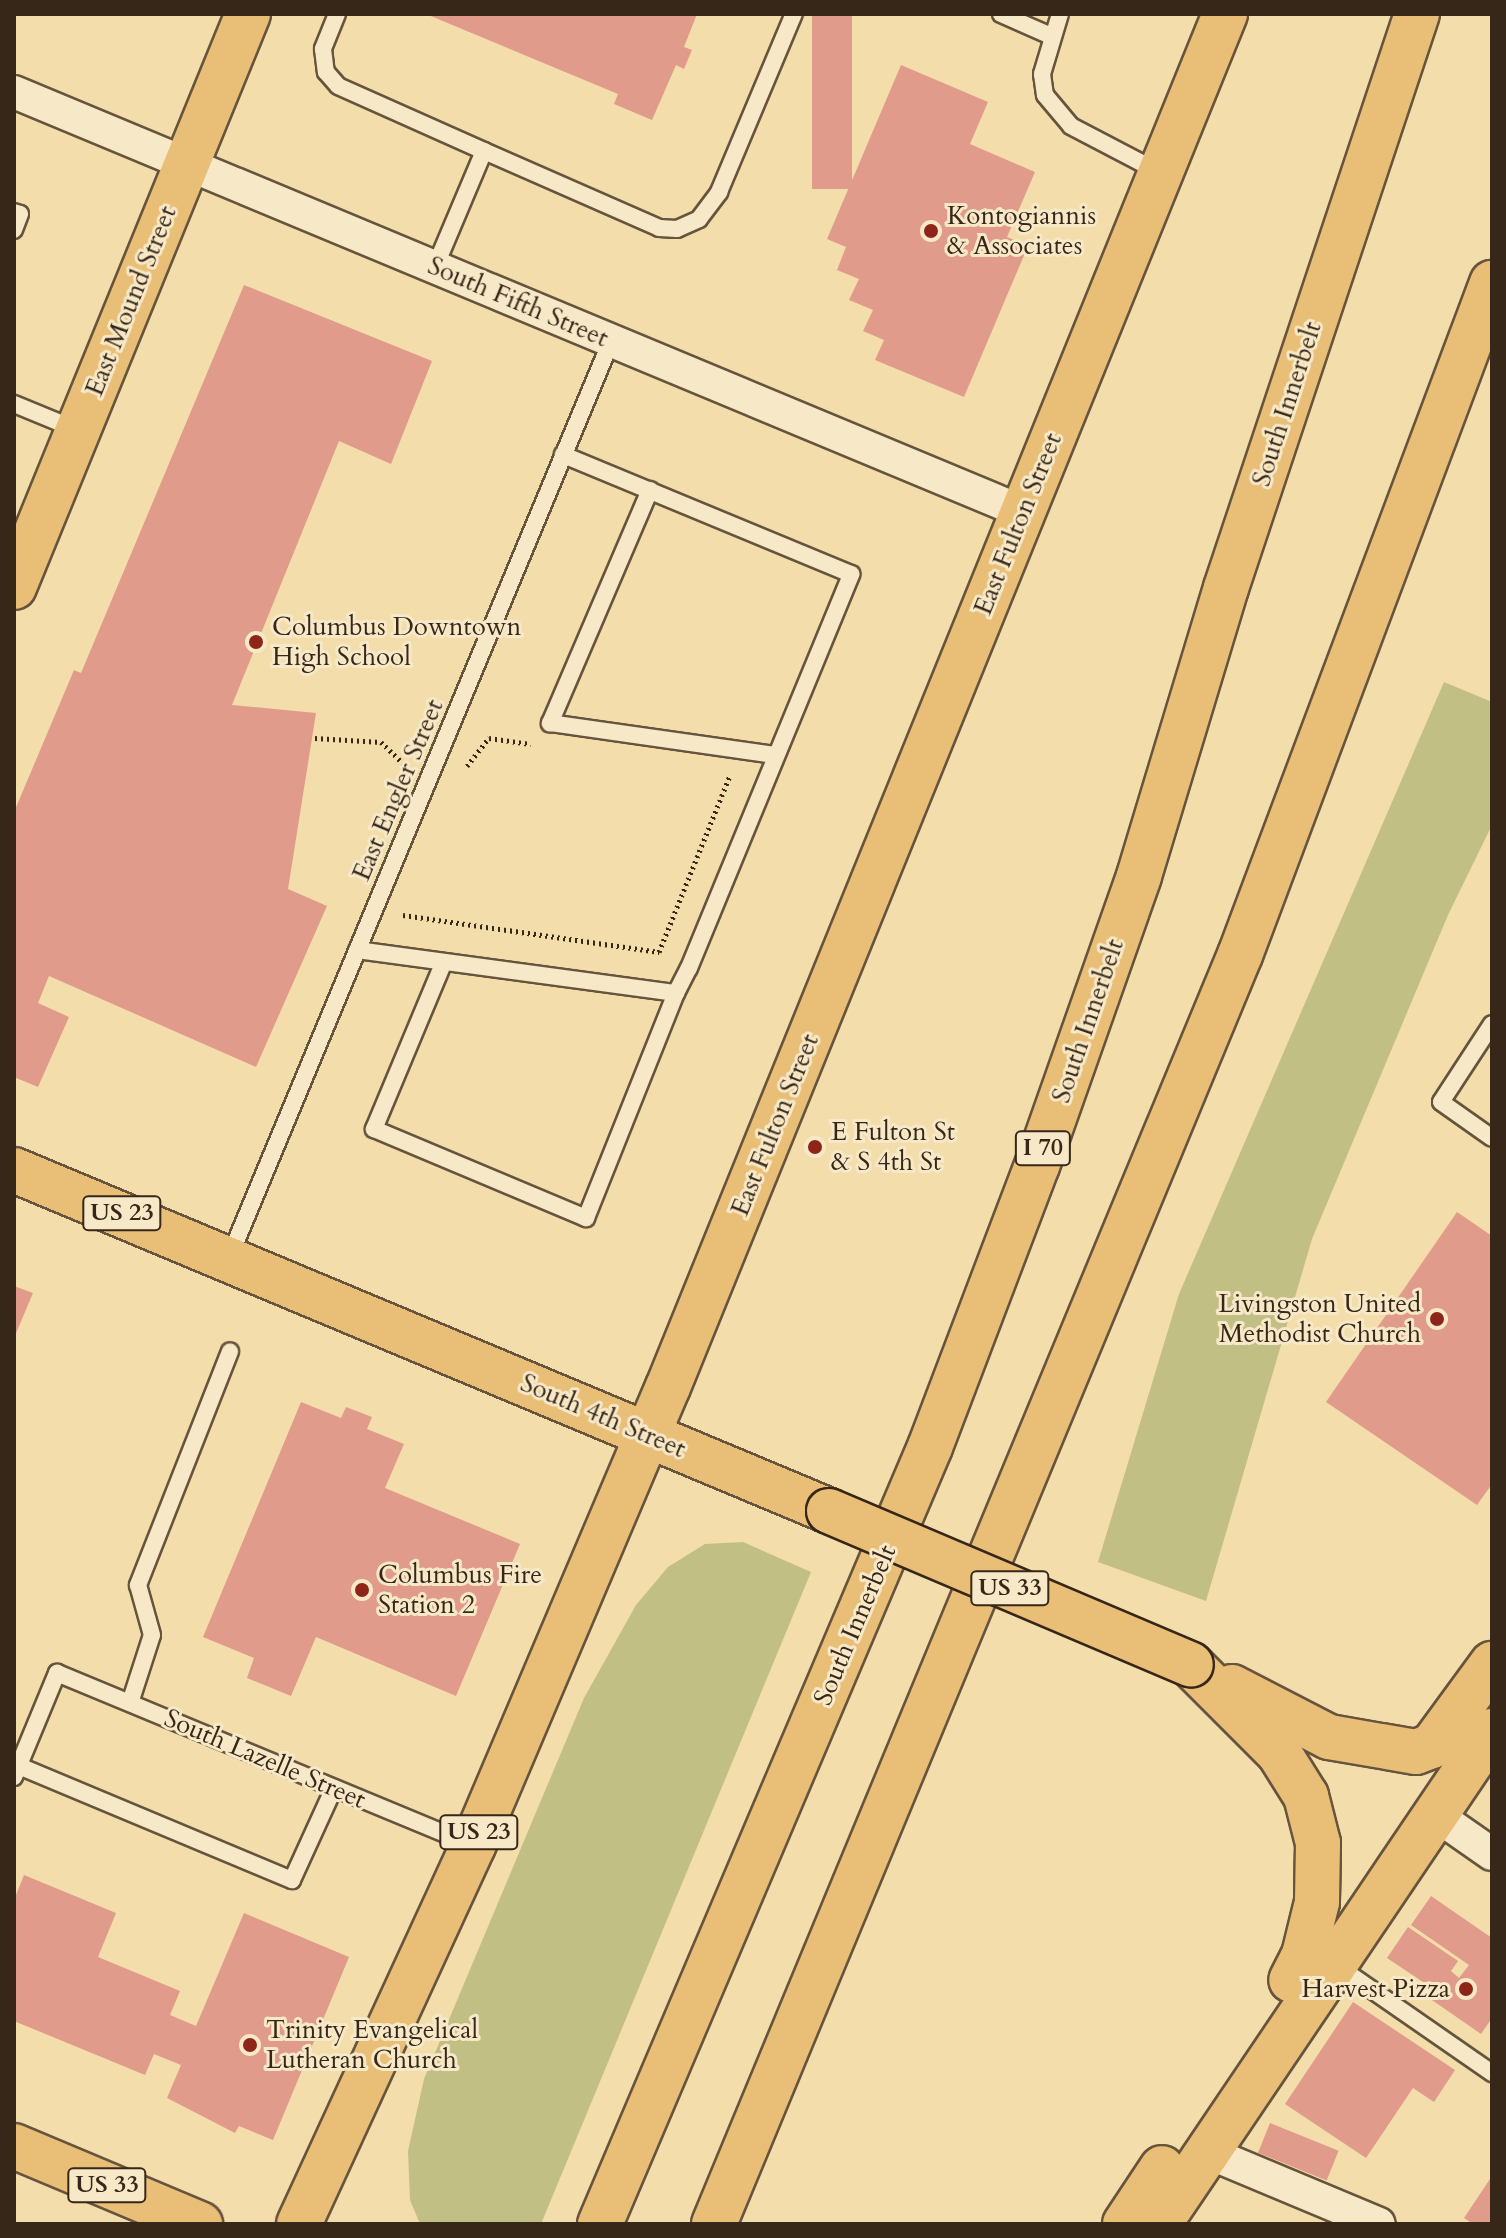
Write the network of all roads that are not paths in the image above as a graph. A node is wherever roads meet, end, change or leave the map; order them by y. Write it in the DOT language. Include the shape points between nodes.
graph roads {
  1 [pos="248,14"];
  2 [pos="337,14"];
  3 [pos="794,14"];
  4 [pos="1001,14"];
  5 [pos="1060,14"];
  6 [pos="1225,14"];
  7 [pos="1417,14"];
  8 [pos="1051,36"];
  9 [pos="14,92"];
  10 [pos="484,151"];
  11 [pos="187,164"];
  12 [pos="1161,172"];
  13 [pos="14,212"];
  14 [pos="14,230"];
  15 [pos="435,267"];
  16 [pos="1492,283"];
  17 [pos="611,341"];
  18 [pos="14,404"];
  19 [pos="78,430"];
  20 [pos="563,455"];
  21 [pos="650,490"];
  22 [pos="1023,512"];
  23 [pos="14,587"];
  24 [pos="774,755"];
  25 [pos="357,950"];
  26 [pos="443,964"];
  27 [pos="676,993"];
  28 [pos="1492,1024"];
  29 [pos="1492,1138"];
  30 [pos="14,1170"];
  31 [pos="229,1258"];
  32 [pos="230,1351"];
  33 [pos="648,1435"];
  34 [pos="1492,1664"];
  35 [pos="1191,1665"];
  36 [pos="130,1703"];
  37 [pos="1492,1731"];
  38 [pos="16,1772"];
  39 [pos="334,1788"];
  40 [pos="1431,1822"];
  41 [pos="473,1846"];
  42 [pos="1492,1854"];
  43 [pos="1335,1964"];
  44 [pos="1291,1980"];
  45 [pos="1492,2073"];
  46 [pos="14,2146"];
  47 [pos="1207,2152"];
  48 [pos="200,2224"];
  49 [pos="299,2224"];
  50 [pos="600,2224"];
  51 [pos="714,2224"];
  52 [pos="1125,2224"];
  53 [pos="1159,2224"];
  54 [pos="1379,2224"];
  1 -- 11 [label="main road, East Mound Street"];
  2 -- 10 [label="lane" via="323,49 326,72 338,86"];
  3 -- 10 [label="lane" via="719,192 699,219 677,229 659,228"];
  4 -- 8 [label="lane"];
  5 -- 8 [label="lane"];
  6 -- 12 [label="main road, East Fulton Street"];
  7 -- 50 [label="main road, South Innerbelt / I 70" via="1231,573 1139,876 1037,1166 930,1447"];
  8 -- 12 [label="lane" via="1042,74 1045,95 1058,114"];
  9 -- 11 [label="street, South Fifth Street"];
  10 -- 15 [label="lane"];
  11 -- 15 [label="street, South Fifth Street"];
  11 -- 19 [label="main road, East Mound Street"];
  12 -- 22 [label="main road, East Fulton Street"];
  13 -- 14 [label="lane" via="20,214"];
  15 -- 17 [label="street, South Fifth Street"];
  16 -- 51 [label="main road" via="1240,955"];
  17 -- 20 [label="lane, East Engler Street"];
  17 -- 22 [label="street, South Fifth Street"];
  18 -- 19 [label="lane"];
  19 -- 23 [label="main road, East Mound Street"];
  20 -- 21 [label="lane"];
  20 -- 25 [label="lane, East Engler Street"];
  21 -- 24 [label="lane" via="851,574"];
  21 -- 24 [label="lane" via="550,723"];
  22 -- 33 [label="main road, East Fulton Street"];
  24 -- 27 [label="lane"];
  25 -- 26 [label="lane"];
  25 -- 31 [label="lane, East Engler Street"];
  26 -- 27 [label="lane"];
  26 -- 27 [label="lane" via="374,1129 586,1218"];
  28 -- 29 [label="lane" via="1441,1102"];
  30 -- 31 [label="main road, South 4th Street / US 23"];
  31 -- 33 [label="main road, South 4th Street / US 23"];
  32 -- 36 [label="lane" via="138,1585 152,1635"];
  33 -- 35 [label="main road, South 4th Street / US 33, bridge"];
  33 -- 41 [label="main road, East Fulton Street / US 23"];
  34 -- 35 [label="main road, South 4th Street / US 33" via="1432,1746 1416,1752 1329,1737"];
  35 -- 44 [label="main road, South 4th Street" via="1279,1753 1306,1796 1318,1843 1317,1902 1304,1955"];
  36 -- 38 [label="lane, South Lazelle Street" via="57,1673"];
  36 -- 39 [label="lane, South Lazelle Street"];
  37 -- 40 [label="main road"];
  38 -- 39 [label="lane" via="292,1880"];
  39 -- 41 [label="lane, South Lazelle Street"];
  40 -- 42 [label="street"];
  40 -- 43 [label="main road"];
  40 -- 44 [label="main road" via="1377,1874"];
  41 -- 49 [label="main road, East Fulton Street / US 23"];
  43 -- 45 [label="lane"];
  43 -- 47 [label="main road"];
  44 -- 52 [label="main road"];
  46 -- 48 [label="main road, US 33"];
  47 -- 53 [label="main road"];
  47 -- 54 [label="street"];
}
